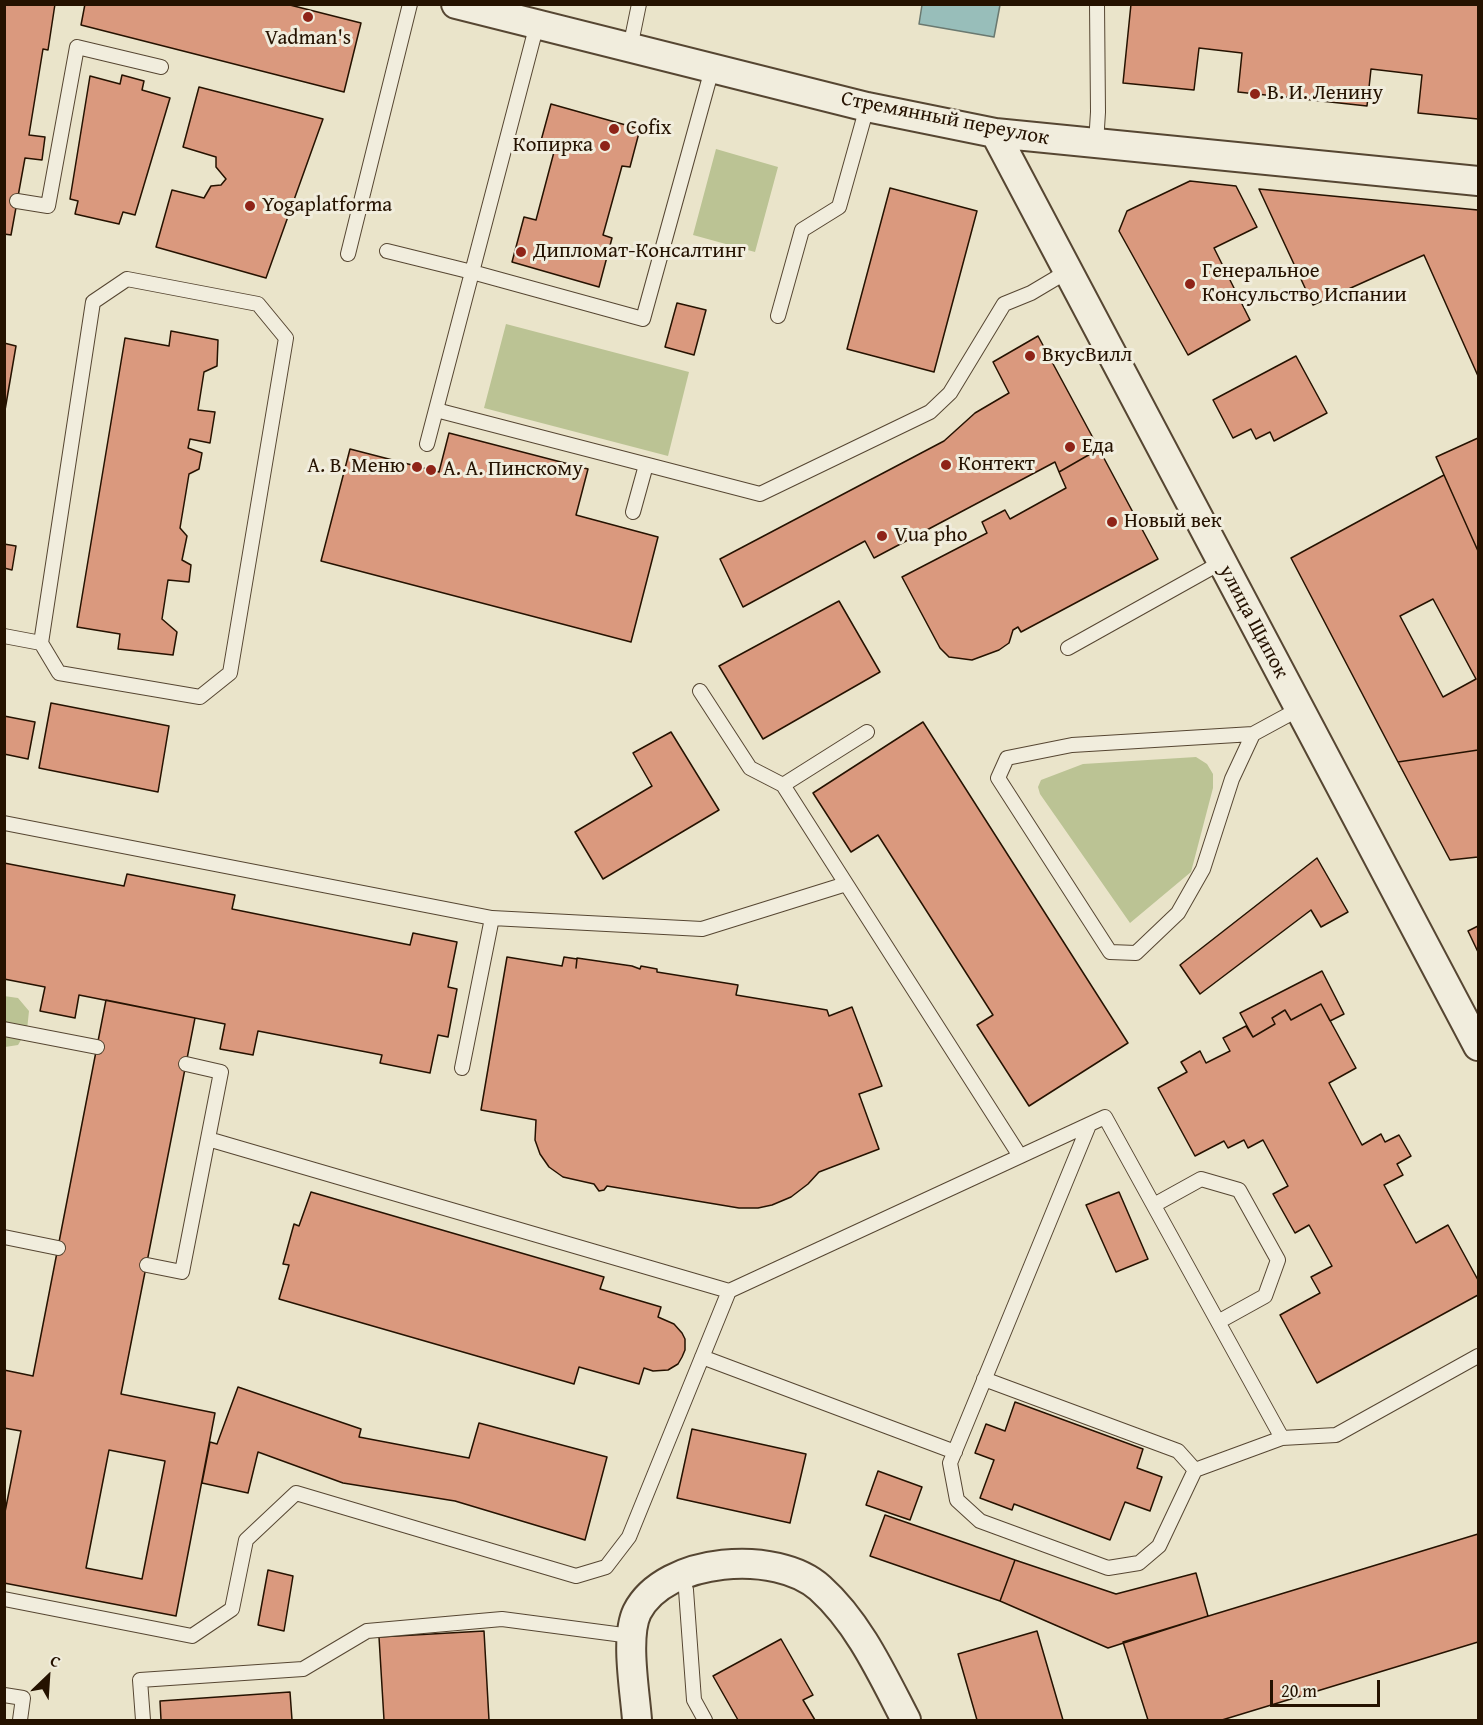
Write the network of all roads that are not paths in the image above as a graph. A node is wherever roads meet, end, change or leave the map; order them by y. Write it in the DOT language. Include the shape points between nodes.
graph roads {
  1 [pos="410,4"];
  2 [pos="456,4"];
  3 [pos="639,4"];
  4 [pos="1097,4"];
  5 [pos="537,24"];
  6 [pos="630,48"];
  7 [pos="162,67"];
  8 [pos="712,69"];
  9 [pos="867,106"];
  10 [pos="995,133"];
  11 [pos="1096,144"];
  12 [pos="1479,181"];
  13 [pos="17,201"];
  14 [pos="387,251"];
  15 [pos="348,254"];
  16 [pos="1068,271"];
  17 [pos="472,272"];
  18 [pos="778,316"];
  19 [pos="436,410"];
  20 [pos="427,444"];
  21 [pos="646,465"];
  22 [pos="633,512"];
  23 [pos="1222,562"];
  24 [pos="4,636"];
  25 [pos="40,643"];
  26 [pos="1068,648"];
  27 [pos="700,691"];
  28 [pos="1299,709"];
  29 [pos="867,732"];
  30 [pos="1253,734"];
  31 [pos="783,786"];
  32 [pos="4,823"];
  33 [pos="846,884"];
  34 [pos="492,918"];
  35 [pos="4,1029"];
  36 [pos="1479,1046"];
  37 [pos="97,1047"];
  38 [pos="186,1064"];
  39 [pos="462,1068"];
  40 [pos="1089,1125"];
  41 [pos="208,1139"];
  42 [pos="1020,1156"];
  43 [pos="1154,1205"];
  44 [pos="4,1237"];
  45 [pos="58,1248"];
  46 [pos="147,1265"];
  47 [pos="729,1291"];
  48 [pos="1218,1322"];
  49 [pos="702,1356"];
  50 [pos="1479,1356"];
  51 [pos="984,1379"];
  52 [pos="1282,1438"];
  53 [pos="955,1452"];
  54 [pos="1195,1470"];
  55 [pos="680,1574"];
  56 [pos="4,1599"];
  57 [pos="631,1636"];
  58 [pos="4,1695"];
  59 [pos="20,1720"];
  60 [pos="143,1720"];
  61 [pos="637,1720"];
  62 [pos="705,1720"];
  63 [pos="906,1720"];
  1 -- 15 [label="lane"];
  2 -- 5 [label="street, Стремянный переулок"];
  3 -- 6 [label="lane"];
  4 -- 11 [label="lane"];
  5 -- 6 [label="street, Стремянный переулок"];
  5 -- 17 [label="lane"];
  6 -- 8 [label="street, Стремянный переулок"];
  7 -- 13 [label="lane" via="77,47 48,206"];
  8 -- 9 [label="street, Стремянный переулок"];
  8 -- 17 [label="lane" via="643,320"];
  9 -- 10 [label="street, Стремянный переулок"];
  9 -- 18 [label="lane" via="839,207 802,230"];
  10 -- 11 [label="street, Стремянный переулок"];
  10 -- 16 [label="street, улица Щипок"];
  11 -- 12 [label="street, Стремянный переулок"];
  14 -- 17 [label="lane"];
  16 -- 21 [label="lane" via="1004,304 950,393 930,412 760,494"];
  16 -- 23 [label="street, улица Щипок"];
  17 -- 19 [label="lane"];
  19 -- 20 [label="lane"];
  19 -- 21 [label="lane"];
  21 -- 22 [label="lane"];
  23 -- 26 [label="lane"];
  23 -- 28 [label="street, улица Щипок"];
  24 -- 25 [label="lane"];
  25 -- 25 [label="lane" via="93,302 126,279 258,304 286,338 230,673 200,697 59,673"];
  27 -- 31 [label="lane" via="750,768"];
  28 -- 30 [label="lane"];
  28 -- 36 [label="street, улица Щипок"];
  29 -- 31 [label="lane"];
  30 -- 30 [label="lane" via="1232,779 1203,869 1178,913 1136,953 1110,952 998,778 1007,758 1072,745"];
  31 -- 33 [label="lane"];
  32 -- 34 [label="lane"];
  33 -- 34 [label="lane" via="702,929"];
  33 -- 42 [label="lane"];
  34 -- 39 [label="lane"];
  35 -- 37 [label="lane"];
  38 -- 41 [label="lane" via="222,1072"];
  40 -- 42 [label="lane"];
  40 -- 43 [label="lane" via="1106,1117"];
  40 -- 51 [label="lane"];
  41 -- 46 [label="lane" via="182,1272"];
  41 -- 47 [label="lane"];
  42 -- 47 [label="lane"];
  43 -- 48 [label="lane"];
  43 -- 48 [label="lane" via="1201,1179 1239,1190 1278,1260 1265,1296"];
  44 -- 45 [label="lane"];
  47 -- 49 [label="lane"];
  48 -- 52 [label="lane"];
  49 -- 53 [label="lane"];
  49 -- 56 [label="lane" via="629,1537 606,1567 576,1576 296,1493 246,1540 232,1609 192,1636"];
  50 -- 52 [label="lane" via="1336,1435"];
  51 -- 53 [label="lane"];
  51 -- 54 [label="lane" via="1178,1451"];
  52 -- 54 [label="lane"];
  53 -- 54 [label="lane" via="950,1463 957,1500 980,1521 1108,1568 1139,1563 1159,1546"];
  55 -- 57 [label="street" via="654,1590 637,1613"];
  55 -- 62 [label="lane" via="686,1590 694,1700"];
  55 -- 63 [label="street" via="716,1564 754,1564 793,1572 818,1586 868,1648"];
  57 -- 60 [label="lane" via="502,1619 367,1630 303,1670 141,1680"];
  57 -- 61 [label="street"];
  58 -- 59 [label="lane" via="23,1698"];
}
